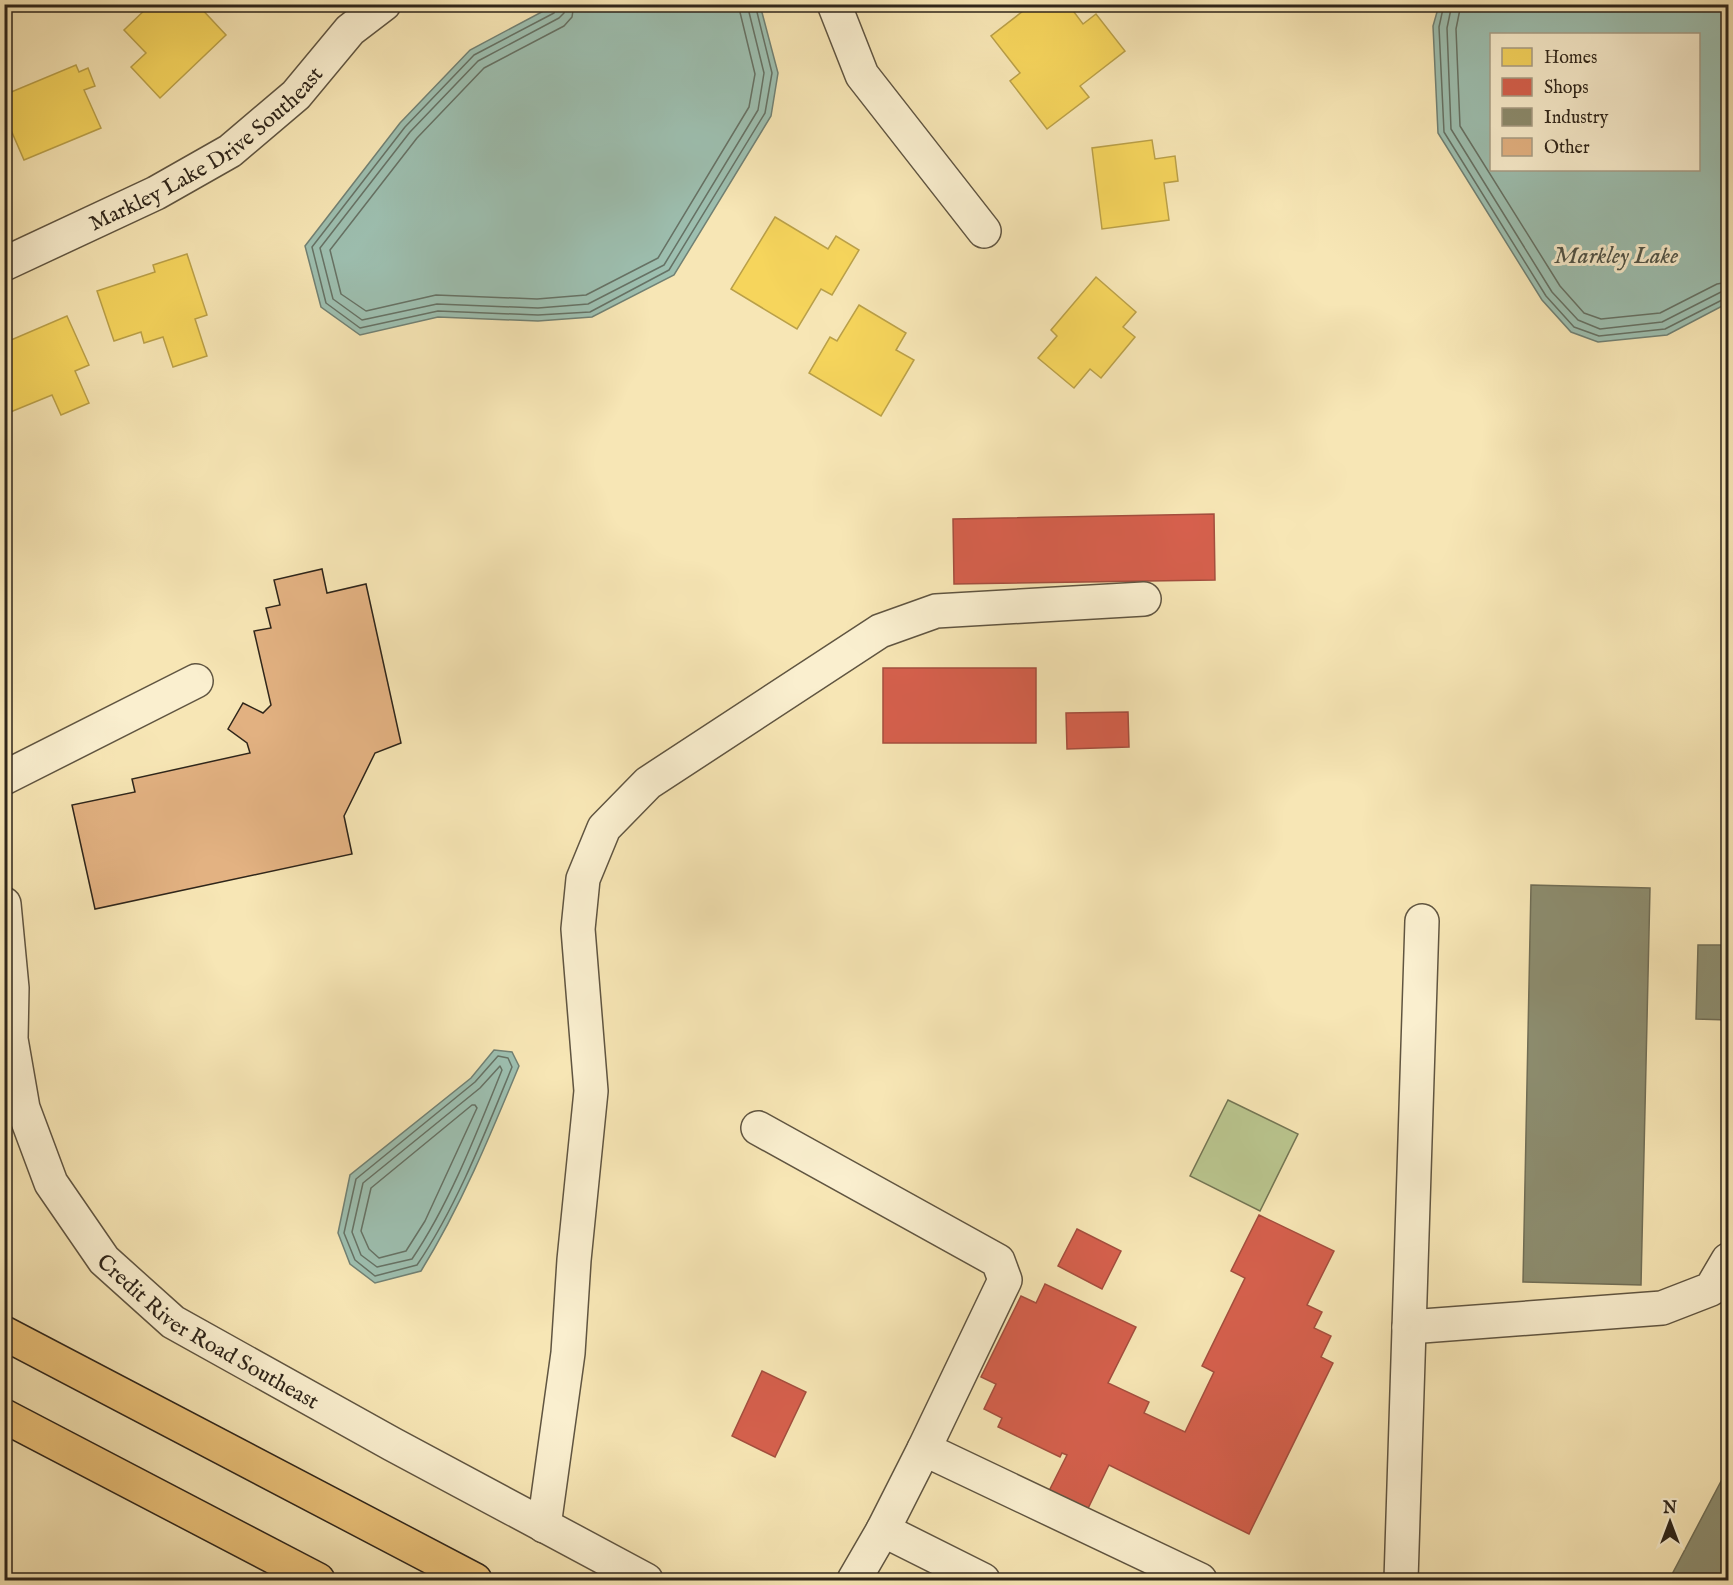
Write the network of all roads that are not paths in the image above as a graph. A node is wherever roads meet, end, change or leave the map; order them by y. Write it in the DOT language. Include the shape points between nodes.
graph roads {
  1 [pos="384,4"];
  2 [pos="834,4"];
  3 [pos="984,231"];
  4 [pos="4,264"];
  5 [pos="1144,599"];
  6 [pos="196,681"];
  7 [pos="4,778"];
  8 [pos="4,904"];
  9 [pos="1422,921"];
  10 [pos="758,1128"];
  11 [pos="1728,1260"];
  12 [pos="1409,1327"];
  13 [pos="4,1333"];
  14 [pos="4,1416"];
  15 [pos="924,1449"];
  16 [pos="544,1526"];
  17 [pos="883,1530"];
  18 [pos="318,1581"];
  19 [pos="475,1581"];
  20 [pos="646,1581"];
  21 [pos="854,1581"];
  22 [pos="983,1581"];
  23 [pos="1200,1581"];
  24 [pos="1401,1581"];
  1 -- 4 [label="street, Markley Lake Drive Southeast" via="350,30 296,95 230,151 156,193"];
  2 -- 3 [label="street" via="861,75"];
  5 -- 16 [label="street" via="936,611 880,631 648,783 604,828 584,879 578,929 591,1090 568,1353"];
  6 -- 7 [label="street"];
  8 -- 16 [label="street, Credit River Road Southeast" via="12,988 11,1039 23,1108 51,1183 104,1260 173,1322"];
  9 -- 12 [label="street"];
  10 -- 15 [label="street" via="998,1261 1005,1280"];
  11 -- 12 [label="street" via="1711,1289 1662,1308"];
  12 -- 24 [label="street"];
  13 -- 19 [label="main road"];
  14 -- 18 [label="main road"];
  15 -- 17 [label="street"];
  15 -- 23 [label="street"];
  16 -- 20 [label="street, Credit River Road Southeast"];
  17 -- 21 [label="street"];
  17 -- 22 [label="street"];
}
